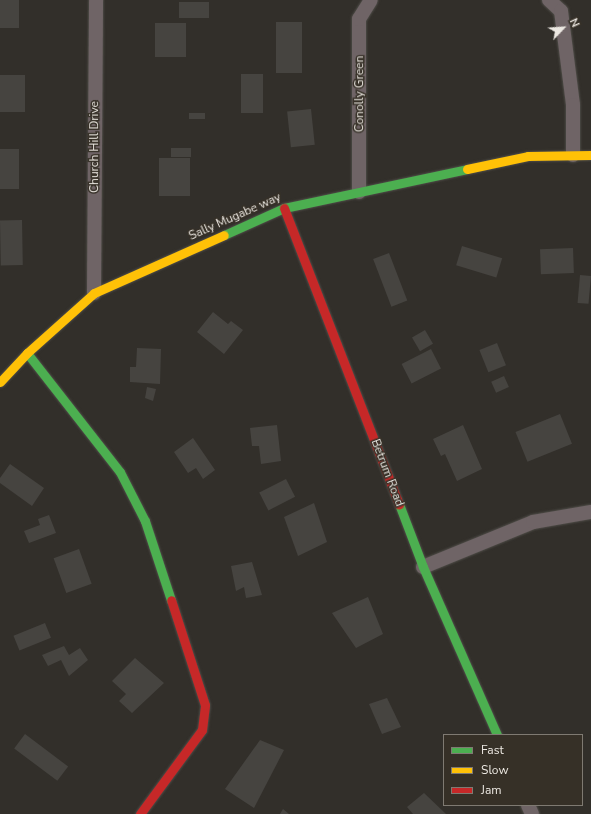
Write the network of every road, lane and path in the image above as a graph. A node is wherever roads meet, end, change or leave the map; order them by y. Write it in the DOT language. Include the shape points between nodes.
graph roads {
  1 [pos="96,0"];
  2 [pos="371,0"];
  3 [pos="549,0"];
  4 [pos="573,155"];
  5 [pos="591,155"];
  6 [pos="359,192"];
  7 [pos="284,208"];
  8 [pos="94,294"];
  9 [pos="27,353"];
  10 [pos="0,382"];
  11 [pos="591,512"];
  12 [pos="423,567"];
  13 [pos="497,734"];
  14 [pos="140,814"];
  1 -- 8 [label="street, Church Hill Drive"];
  2 -- 6 [label="street, Conolly Green" via="359,19"];
  3 -- 4 [label="street" via="561,11 573,105"];
  4 -- 5 [label="street, Sally Mugabe way"];
  4 -- 6 [label="street, Sally Mugabe way" via="528,156"];
  6 -- 7 [label="street, Sally Mugabe way"];
  7 -- 8 [label="street, Sally Mugabe way"];
  7 -- 12 [label="street, Betrum Road"];
  8 -- 9 [label="street, Sally Mugabe way"];
  9 -- 10 [label="street, Sally Mugabe way"];
  9 -- 14 [label="street" via="120,472 146,521 205,705 202,730"];
  11 -- 12 [label="street" via="533,522"];
  12 -- 13 [label="street, Betrum Road"];
}
